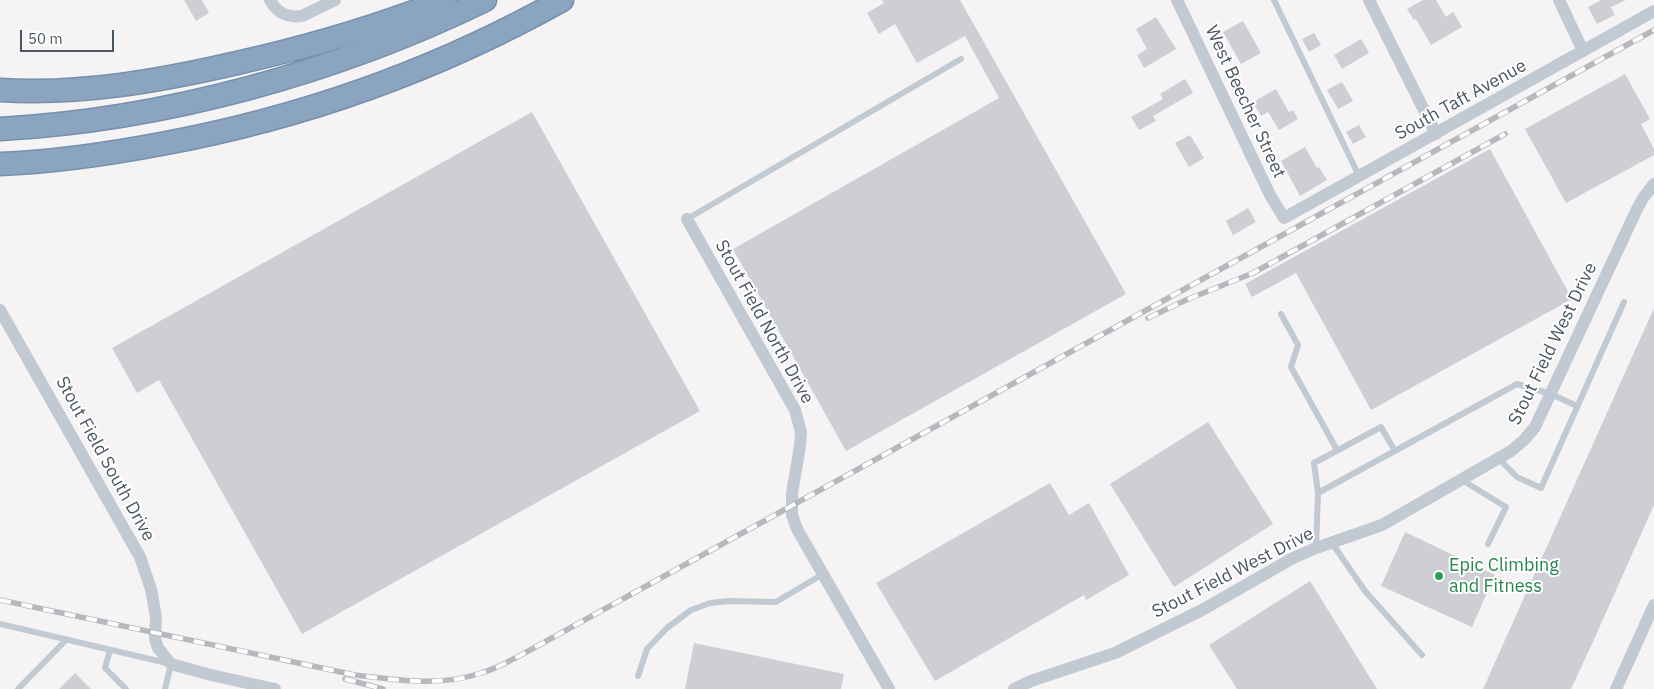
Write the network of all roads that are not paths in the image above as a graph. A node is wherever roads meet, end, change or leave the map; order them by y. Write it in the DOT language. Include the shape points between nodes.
graph roads {
  1 [pos="270,0"];
  2 [pos="335,0"];
  3 [pos="445,0"];
  4 [pos="486,0"];
  5 [pos="562,0"];
  6 [pos="1177,0"];
  7 [pos="1274,0"];
  8 [pos="1369,0"];
  9 [pos="1559,0"];
  10 [pos="1654,11"];
  11 [pos="1583,51"];
  12 [pos="962,59"];
  13 [pos="0,90"];
  14 [pos="0,128"];
  15 [pos="1436,134"];
  16 [pos="0,164"];
  17 [pos="1359,176"];
  18 [pos="1654,184"];
  19 [pos="1284,218"];
  20 [pos="687,219"];
  21 [pos="1624,302"];
  22 [pos="0,310"];
  23 [pos="1281,314"];
  24 [pos="1551,394"];
  25 [pos="1578,406"];
  26 [pos="1337,450"];
  27 [pos="1395,451"];
  28 [pos="1499,459"];
  29 [pos="1462,480"];
  30 [pos="1318,493"];
  31 [pos="1332,543"];
  32 [pos="1488,544"];
  33 [pos="1316,548"];
  34 [pos="823,574"];
  35 [pos="1654,605"];
  36 [pos="0,624"];
  37 [pos="66,640"];
  38 [pos="110,650"];
  39 [pos="1422,656"];
  40 [pos="171,664"];
  41 [pos="638,676"];
  42 [pos="18,689"];
  43 [pos="126,689"];
  44 [pos="165,689"];
  45 [pos="275,689"];
  46 [pos="889,689"];
  47 [pos="1014,689"];
  48 [pos="1616,689"];
  1 -- 2 [label="street" via="282,14 297,16"];
  3 -- 13 [label="highway" via="328,41 204,71 76,90"];
  4 -- 14 [label="highway" via="391,42 273,82 110,117"];
  5 -- 16 [label="highway" via="436,63 293,113 135,149 60,160"];
  6 -- 19 [label="street, West Beecher Street"];
  7 -- 17 [label="lane"];
  8 -- 15 [label="street"];
  9 -- 11 [label="street"];
  10 -- 11 [label="street, South Taft Avenue"];
  11 -- 15 [label="street, South Taft Avenue"];
  12 -- 20 [label="lane"];
  15 -- 17 [label="street, South Taft Avenue"];
  17 -- 19 [label="street, South Taft Avenue"];
  18 -- 24 [label="street, Stout Field West Drive" via="1637,209"];
  20 -- 34 [label="street, Stout Field North Drive" via="797,415 801,432 792,515"];
  21 -- 25 [label="lane"];
  22 -- 40 [label="street, Stout Field South Drive" via="140,557 151,589 158,648"];
  23 -- 26 [label="lane" via="1298,345 1291,367"];
  24 -- 25 [label="lane"];
  24 -- 27 [label="lane" via="1517,384"];
  24 -- 28 [label="street, Stout Field West Drive" via="1535,427 1512,451"];
  25 -- 28 [label="lane" via="1541,488 1517,477"];
  26 -- 27 [label="lane" via="1381,427"];
  26 -- 30 [label="lane" via="1314,463"];
  27 -- 30 [label="lane"];
  28 -- 29 [label="street, Stout Field West Drive"];
  29 -- 31 [label="street, Stout Field West Drive" via="1382,526"];
  29 -- 32 [label="lane" via="1506,507"];
  30 -- 33 [label="lane"];
  31 -- 33 [label="street, Stout Field West Drive"];
  31 -- 39 [label="lane" via="1365,591"];
  33 -- 47 [label="street, Stout Field West Drive" via="1115,653"];
  34 -- 41 [label="lane" via="776,602 728,601 691,610 647,649"];
  34 -- 46 [label="street, Stout Field North Drive"];
  35 -- 48 [label="street"];
  36 -- 37 [label="lane"];
  37 -- 38 [label="lane"];
  37 -- 42 [label="lane"];
  38 -- 40 [label="lane"];
  38 -- 43 [label="lane" via="105,668"];
  40 -- 44 [label="lane"];
  40 -- 45 [label="street"];
}
